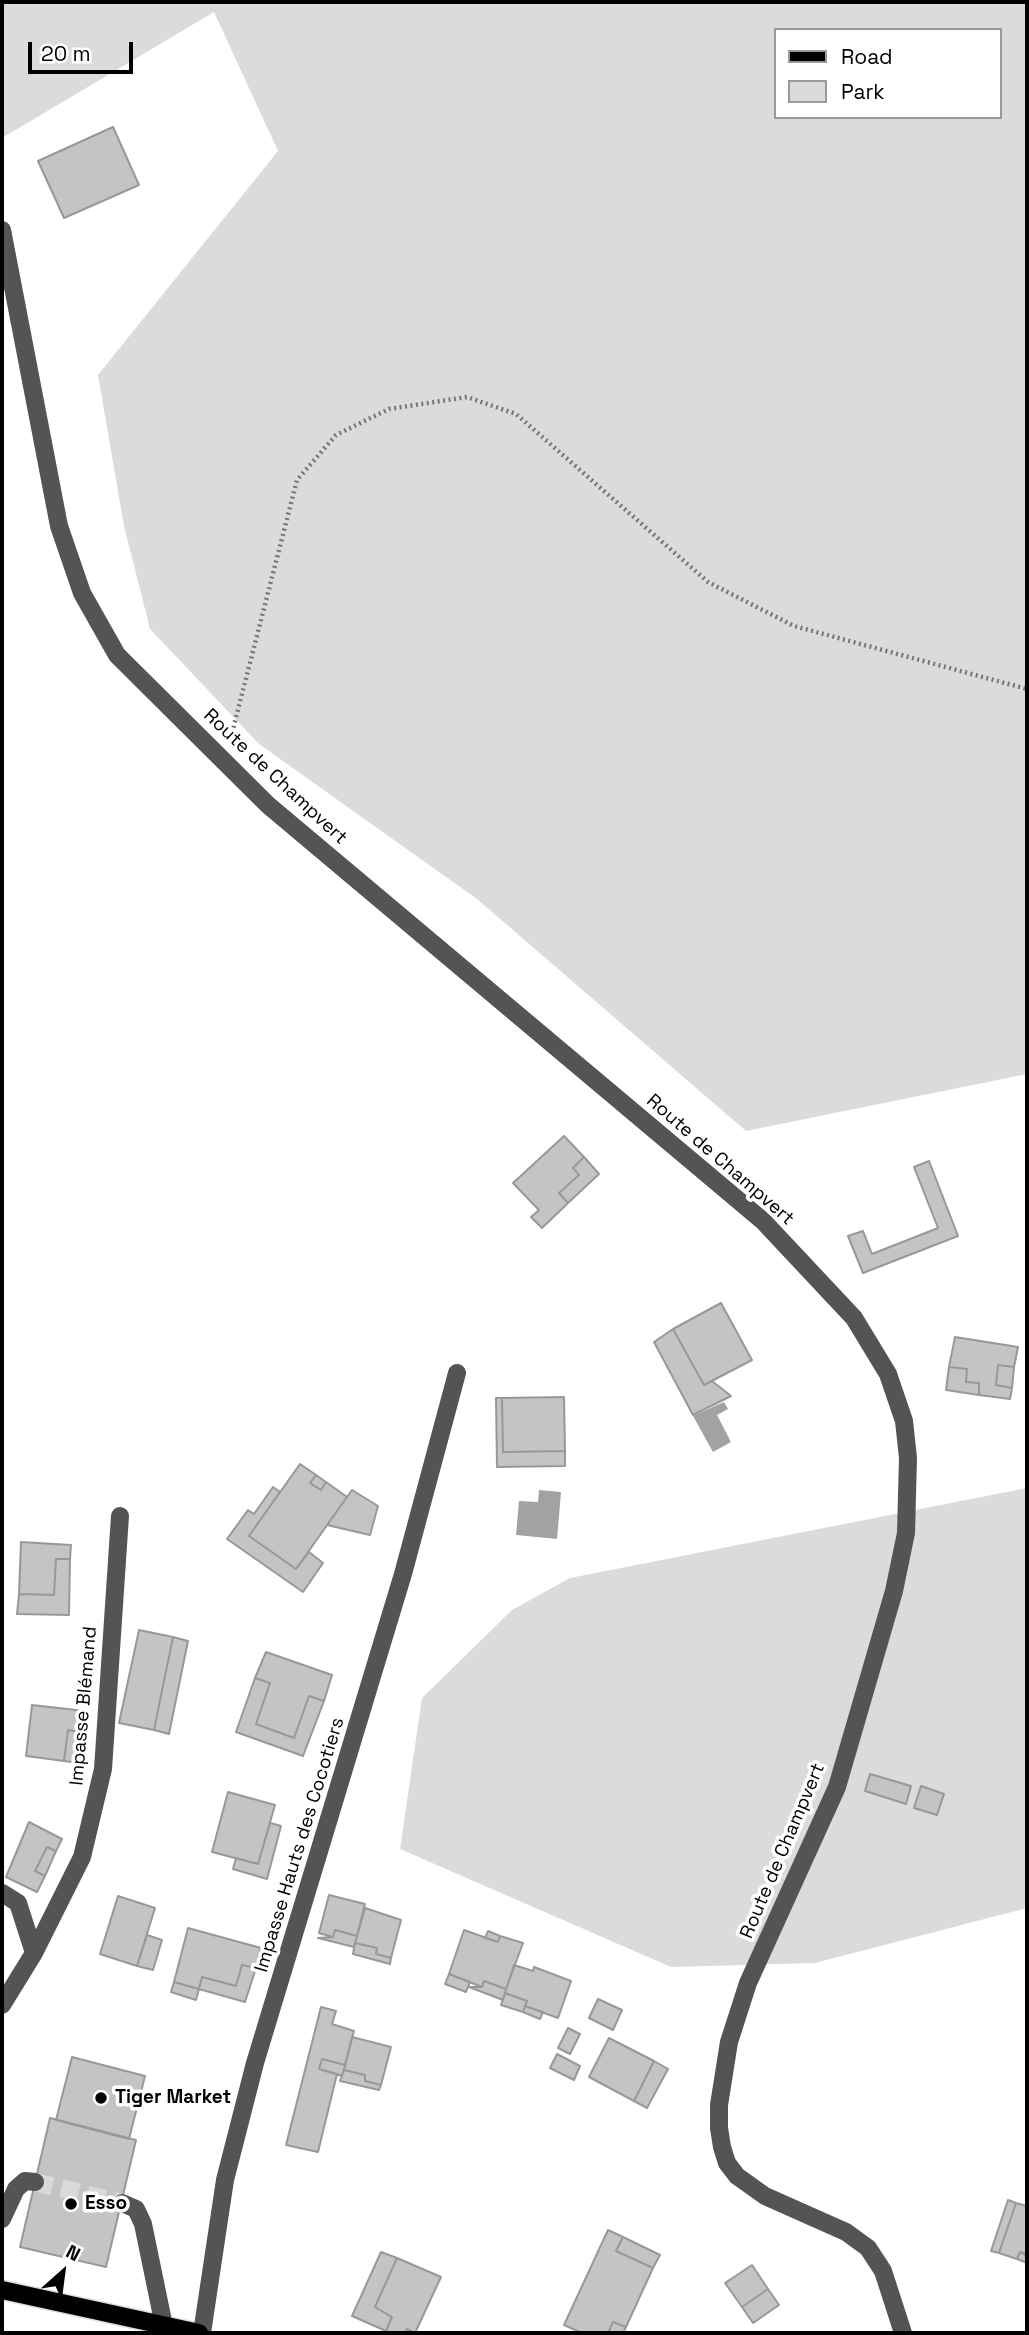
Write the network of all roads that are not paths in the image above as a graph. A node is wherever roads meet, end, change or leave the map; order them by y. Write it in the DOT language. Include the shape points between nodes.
graph roads {
  1 [pos="2,230"];
  2 [pos="457,1373"];
  3 [pos="120,1516"];
  4 [pos="2,1893"];
  5 [pos="34,1953"];
  6 [pos="2,2005"];
  7 [pos="35,2182"];
  8 [pos="122,2203"];
  9 [pos="2,2219"];
  10 [pos="2,2290"];
  11 [pos="164,2326"];
  12 [pos="201,2333"];
  13 [pos="903,2333"];
  1 -- 13 [label="street, Route de Champvert" via="59,526 82,593 117,655 268,804 763,1221 855,1318 888,1374 904,1421 908,1458 906,1533 894,1591 837,1787 748,1983 729,2042 719,2117 722,2147 737,2176 765,2196 846,2232 868,2248 883,2271"];
  2 -- 12 [label="street, Impasse Hauts des Cocotiers" via="399,1587 255,2063 225,2180"];
  3 -- 5 [label="street, Impasse Blémand" via="103,1769 82,1857"];
  4 -- 5 [label="street" via="18,1903"];
  5 -- 6 [label="street, Impasse Blémand"];
  7 -- 9 [label="street" via="25,2181 16,2189"];
  8 -- 11 [label="street" via="136,2209 143,2224"];
  10 -- 11 [label="main road"];
  11 -- 12 [label="main road"];
}
